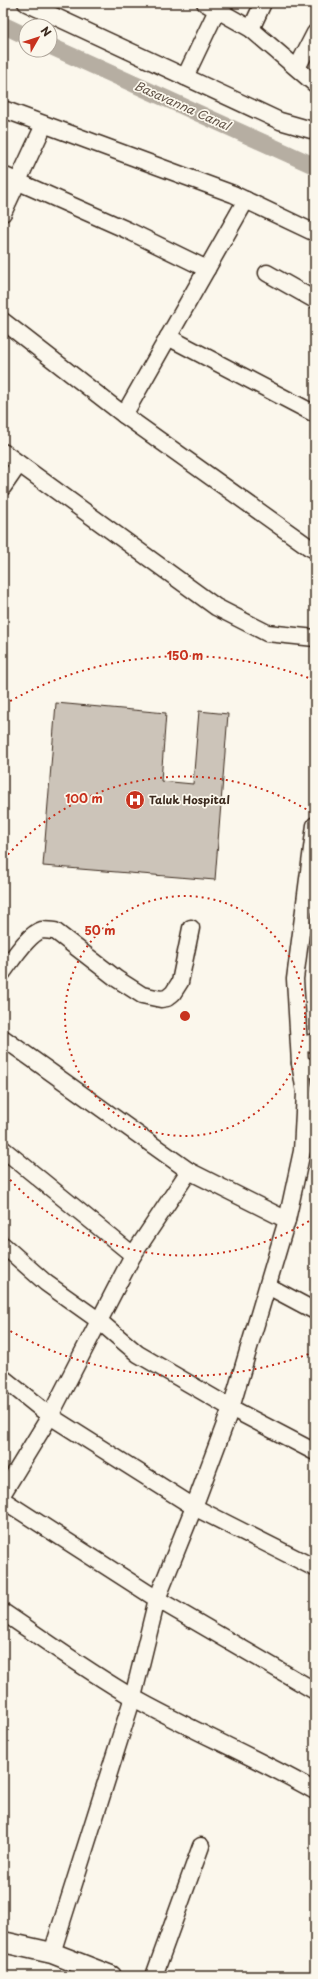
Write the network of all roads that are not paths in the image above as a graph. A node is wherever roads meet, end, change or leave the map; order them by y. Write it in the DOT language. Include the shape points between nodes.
graph roads {
  1 [pos="26,3"];
  2 [pos="262,3"];
  3 [pos="211,6"];
  4 [pos="251,29"];
  5 [pos="315,33"];
  6 [pos="297,68"];
  7 [pos="185,77"];
  8 [pos="315,84"];
  9 [pos="3,109"];
  10 [pos="44,125"];
  11 [pos="315,131"];
  12 [pos="10,178"];
  13 [pos="246,200"];
  14 [pos="3,212"];
  15 [pos="315,233"];
  16 [pos="207,269"];
  17 [pos="267,273"];
  18 [pos="315,300"];
  19 [pos="3,321"];
  20 [pos="168,337"];
  21 [pos="315,414"];
  22 [pos="124,415"];
  23 [pos="3,452"];
  24 [pos="19,464"];
  25 [pos="3,487"];
  26 [pos="315,550"];
  27 [pos="315,638"];
  28 [pos="315,825"];
  29 [pos="311,887"];
  30 [pos="191,928"];
  31 [pos="3,972"];
  32 [pos="3,1038"];
  33 [pos="307,1044"];
  34 [pos="300,1063"];
  35 [pos="315,1070"];
  36 [pos="3,1149"];
  37 [pos="189,1171"];
  38 [pos="287,1220"];
  39 [pos="3,1246"];
  40 [pos="133,1255"];
  41 [pos="268,1286"];
  42 [pos="315,1311"];
  43 [pos="98,1320"];
  44 [pos="3,1378"];
  45 [pos="231,1408"];
  46 [pos="50,1416"];
  47 [pos="315,1452"];
  48 [pos="3,1492"];
  49 [pos="3,1500"];
  50 [pos="194,1507"];
  51 [pos="315,1568"];
  52 [pos="157,1599"];
  53 [pos="3,1612"];
  54 [pos="315,1691"];
  55 [pos="133,1697"];
  56 [pos="315,1791"];
  57 [pos="201,1846"];
  58 [pos="3,1942"];
  59 [pos="52,1953"];
  60 [pos="106,1975"];
  61 [pos="154,1976"];
  1 -- 7 [label="street"];
  2 -- 4 [label="street"];
  3 -- 4 [label="street"];
  3 -- 7 [label="street"];
  4 -- 6 [label="street"];
  5 -- 6 [label="street"];
  6 -- 8 [label="street"];
  7 -- 11 [label="street" via="280,121"];
  9 -- 10 [label="street"];
  10 -- 12 [label="street"];
  10 -- 13 [label="street"];
  12 -- 14 [label="street"];
  12 -- 16 [label="street"];
  13 -- 15 [label="street"];
  13 -- 16 [label="street"];
  16 -- 20 [label="street"];
  17 -- 18 [label="street"];
  19 -- 22 [label="street"];
  20 -- 21 [label="street"];
  20 -- 22 [label="street"];
  22 -- 26 [label="street"];
  23 -- 24 [label="street"];
  24 -- 25 [label="street"];
  24 -- 27 [label="street" via="216,606 267,633"];
  28 -- 29 [label="street"];
  29 -- 33 [label="street" via="295,979"];
  30 -- 31 [label="street" via="180,982 167,998 142,995 55,931 42,930 36,933"];
  32 -- 37 [label="street"];
  33 -- 34 [label="street"];
  34 -- 35 [label="street"];
  34 -- 38 [label="street" via="305,1093 302,1151"];
  36 -- 40 [label="street"];
  37 -- 38 [label="street"];
  37 -- 40 [label="street"];
  38 -- 41 [label="street"];
  39 -- 43 [label="street" via="46,1283"];
  40 -- 43 [label="street"];
  41 -- 42 [label="street"];
  41 -- 45 [label="street"];
  43 -- 45 [label="street" via="138,1354"];
  43 -- 46 [label="street"];
  44 -- 46 [label="street"];
  45 -- 47 [label="street"];
  45 -- 50 [label="street"];
  46 -- 48 [label="street"];
  46 -- 50 [label="street"];
  49 -- 52 [label="street"];
  50 -- 51 [label="street"];
  50 -- 52 [label="street"];
  52 -- 54 [label="street"];
  52 -- 55 [label="street"];
  53 -- 55 [label="street"];
  55 -- 56 [label="street"];
  55 -- 59 [label="street"];
  57 -- 61 [label="street"];
  58 -- 59 [label="main road"];
  59 -- 60 [label="main road"];
}
